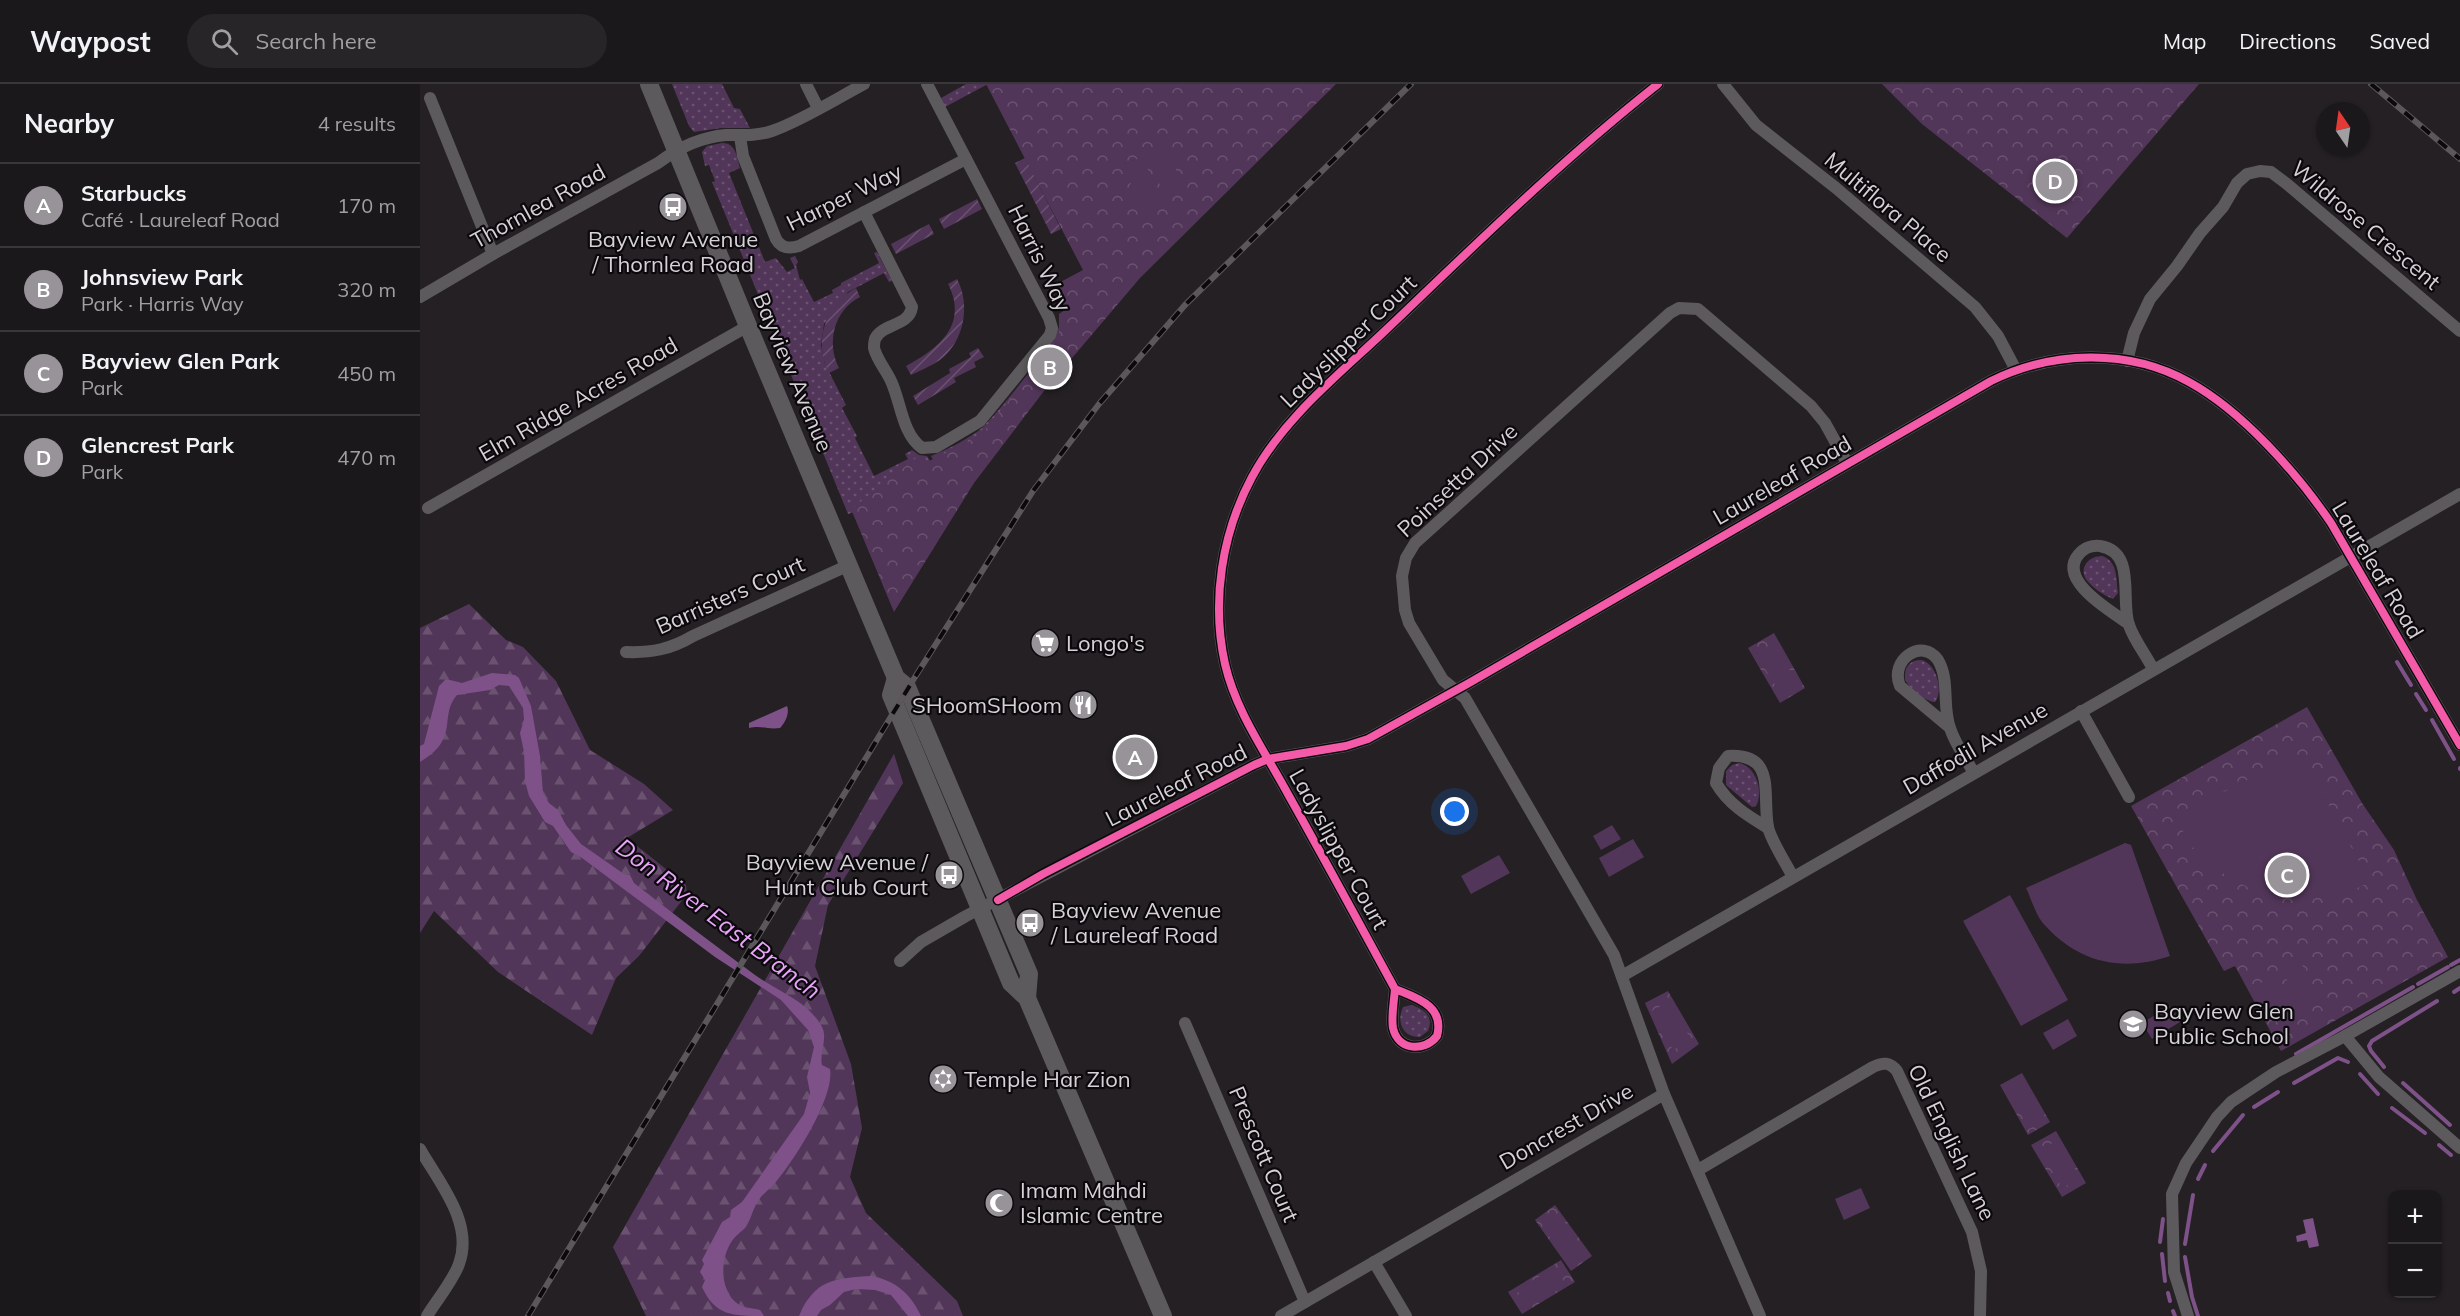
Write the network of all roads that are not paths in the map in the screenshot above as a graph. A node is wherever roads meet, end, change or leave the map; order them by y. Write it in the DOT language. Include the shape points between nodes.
graph roads {
  1 [pos="649,84"];
  2 [pos="806,84"];
  3 [pos="864,84"];
  4 [pos="927,84"];
  5 [pos="1658,84"];
  6 [pos="1723,84"];
  7 [pos="430,98"];
  8 [pos="818,108"];
  9 [pos="740,136"];
  10 [pos="675,150"];
  11 [pos="966,159"];
  12 [pos="864,212"];
  13 [pos="493,254"];
  14 [pos="420,297"];
  15 [pos="748,326"];
  16 [pos="2460,332"];
  17 [pos="2127,361"];
  18 [pos="2016,370"];
  19 [pos="1846,463"];
  20 [pos="2460,494"];
  21 [pos="428,508"];
  22 [pos="2350,557"];
  23 [pos="849,565"];
  24 [pos="2129,624"];
  25 [pos="626,652"];
  26 [pos="2153,669"];
  27 [pos="896,678"];
  28 [pos="1456,690"];
  29 [pos="2081,711"];
  30 [pos="1949,727"];
  31 [pos="2458,738"];
  32 [pos="1268,759"];
  33 [pos="1974,773"];
  34 [pos="2129,797"];
  35 [pos="1768,828"];
  36 [pos="1793,877"];
  37 [pos="998,900"];
  38 [pos="981,909"];
  39 [pos="900,961"];
  40 [pos="2460,971"];
  41 [pos="1622,976"];
  42 [pos="1395,989"];
  43 [pos="1028,998"];
  44 [pos="1185,1023"];
  45 [pos="2345,1036"];
  46 [pos="1664,1094"];
  47 [pos="2460,1148"];
  48 [pos="420,1149"];
  49 [pos="1698,1170"];
  50 [pos="1374,1262"];
  51 [pos="1305,1302"];
  52 [pos="427,1316"];
  53 [pos="1163,1316"];
  54 [pos="1281,1316"];
  55 [pos="1406,1316"];
  56 [pos="1760,1316"];
  57 [pos="1980,1316"];
  58 [pos="2188,1316"];
  1 -- 10 [label="main road, Bayview Avenue"];
  2 -- 8 [label="street"];
  3 -- 8 [label="street"];
  4 -- 11 [label="street, Harris Way"];
  5 -- 32 [label="street, Ladyslipper Court" via="1546,177 1288,423 1252,476 1225,548 1221,636 1233,691"];
  6 -- 18 [label="street, Multiflora Place" via="1756,125 1975,307 1998,336"];
  7 -- 13 [label="street"];
  8 -- 9 [label="street" via="772,131"];
  9 -- 10 [label="street" via="709,138"];
  9 -- 12 [label="street, Harper Way" via="746,166 780,245 799,246"];
  10 -- 13 [label="street, Thornlea Road"];
  10 -- 15 [label="main road, Bayview Avenue"];
  11 -- 12 [label="street, Harper Way"];
  11 -- 12 [label="street, Harris Way" via="1052,328 980,421 933,448 922,448 915,441 874,348 879,334 908,317 912,307"];
  13 -- 14 [label="street, Thornlea Road"];
  15 -- 21 [label="street, Elm Ridge Acres Road"];
  15 -- 23 [label="main road, Bayview Avenue"];
  16 -- 17 [label="street, Wildrose Crescent" via="2287,184 2271,172 2260,171 2247,174 2237,183 2223,207 2150,299 2136,326"];
  17 -- 18 [label="street, Laureleaf Road" via="2074,358"];
  17 -- 22 [label="street, Laureleaf Road" via="2160,369 2189,382 2234,414 2307,488"];
  18 -- 19 [label="street, Laureleaf Road"];
  19 -- 28 [label="street, Laureleaf Road"];
  19 -- 28 [label="street, Poinsetta Drive" via="1825,423 1811,406 1698,309 1673,310 1410,551 1402,576 1409,623 1443,680"];
  20 -- 22 [label="street"];
  22 -- 26 [label="street, Daffodil Avenue"];
  22 -- 31 [label="street, Laureleaf Road"];
  23 -- 25 [label="street, Barristers Court" via="678,645 658,651"];
  23 -- 27 [label="main road, Bayview Avenue"];
  24 -- 24 [label="street" via="2122,563 2107,547 2086,549 2075,561 2075,578 2082,588"];
  24 -- 26 [label="street"];
  26 -- 29 [label="street, Daffodil Avenue"];
  27 -- 37 [label="main road, Bayview Avenue" via="907,687"];
  27 -- 38 [label="main road, Bayview Avenue" via="891,695"];
  28 -- 32 [label="street, Laureleaf Road" via="1358,743"];
  28 -- 41 [label="street, Poinsetta Drive" via="1465,698 1614,955"];
  29 -- 33 [label="street, Daffodil Avenue"];
  29 -- 34 [label="street"];
  30 -- 30 [label="street" via="1938,661 1923,651 1912,653 1898,669 1900,686"];
  30 -- 33 [label="street"];
  32 -- 37 [label="street, Laureleaf Road"];
  32 -- 42 [label="street, Ladyslipper Court"];
  33 -- 36 [label="street, Daffodil Avenue"];
  35 -- 35 [label="street" via="1768,802 1761,768 1744,755 1728,756 1719,768 1716,783 1723,795"];
  35 -- 36 [label="street"];
  36 -- 41 [label="street, Daffodil Avenue"];
  37 -- 38 [label="street, Laureleaf Road"];
  37 -- 43 [label="main road, Bayview Avenue" via="1029,974"];
  38 -- 39 [label="street, Laureleaf Road" via="921,942"];
  38 -- 43 [label="main road, Bayview Avenue" via="1011,983"];
  40 -- 45 [label="street"];
  41 -- 46 [label="street, Poinsetta Drive"];
  42 -- 42 [label="street" via="1393,1029 1397,1037 1418,1048 1432,1042 1439,1029 1435,1012 1421,1000"];
  43 -- 53 [label="main road, Bayview Avenue"];
  44 -- 51 [label="street, Prescott Court"];
  45 -- 47 [label="street" via="2379,1077"];
  45 -- 58 [label="street" via="2276,1072 2231,1102 2186,1163 2172,1194 2172,1246 2174,1272"];
  46 -- 49 [label="street, Doncrest Drive"];
  46 -- 50 [label="street, Doncrest Drive"];
  48 -- 52 [label="street" via="458,1215 464,1233 459,1265"];
  49 -- 56 [label="street, Doncrest Drive"];
  49 -- 57 [label="street, Old English Lane" via="1873,1067 1881,1063 1891,1065 1972,1232 1981,1271"];
  50 -- 51 [label="street, Doncrest Drive"];
  50 -- 55 [label="street"];
  51 -- 54 [label="street, Doncrest Drive"];
}
